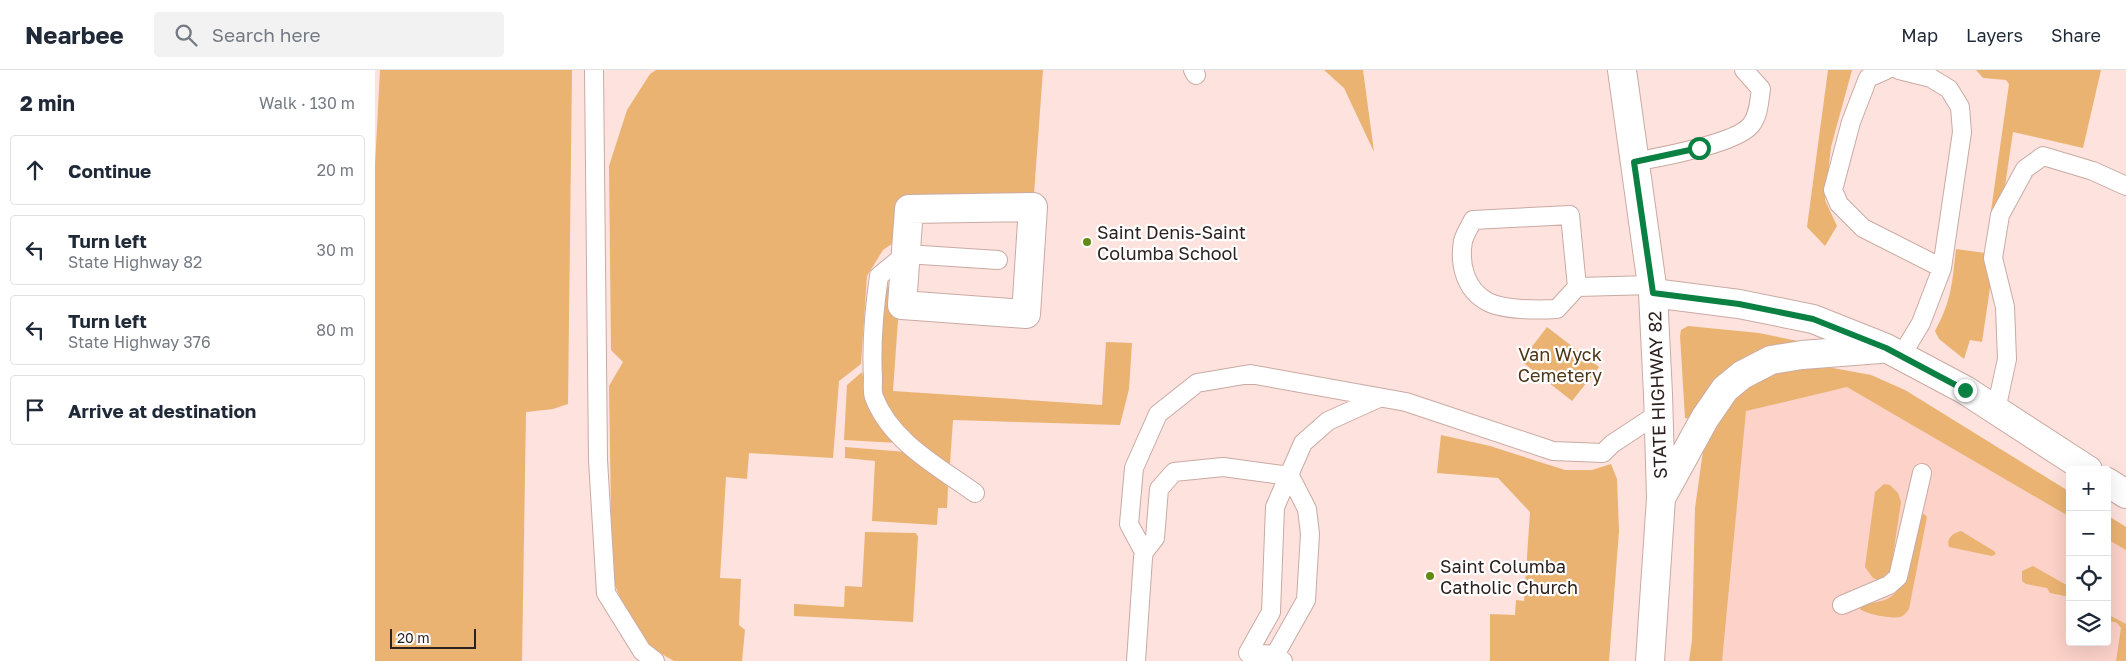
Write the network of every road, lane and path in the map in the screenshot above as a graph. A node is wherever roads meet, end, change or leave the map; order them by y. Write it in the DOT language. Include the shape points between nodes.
graph roads {
  1 [pos="594,70"];
  2 [pos="1622,70"];
  3 [pos="1744,70"];
  4 [pos="1886,70"];
  5 [pos="1899,70"];
  6 [pos="1634,162"];
  7 [pos="2126,186"];
  8 [pos="905,254"];
  9 [pos="998,260"];
  10 [pos="1941,268"];
  11 [pos="1577,287"];
  12 [pos="1653,289"];
  13 [pos="1894,352"];
  14 [pos="1379,398"];
  15 [pos="1996,410"];
  16 [pos="1659,413"];
  17 [pos="2082,466"];
  18 [pos="1922,473"];
  19 [pos="1290,476"];
  20 [pos="2111,485"];
  21 [pos="975,493"];
  22 [pos="2126,494"];
  23 [pos="1661,498"];
  24 [pos="1144,552"];
  25 [pos="1843,605"];
  26 [pos="1279,658"];
  27 [pos="655,661"];
  28 [pos="1136,661"];
  29 [pos="1650,661"];
  1 -- 27 [label="lane" via="598,460 605,593 642,651"];
  2 -- 6 [label="main road, STATE HIGHWAY 82"];
  3 -- 6 [label="lane" via="1761,89 1758,110 1751,126 1739,134 1699,148"];
  4 -- 10 [label="lane" via="1868,78 1851,122 1833,190 1839,204 1863,228"];
  5 -- 10 [label="lane" via="1931,78 1949,90 1960,107 1962,132"];
  6 -- 12 [label="main road, STATE HIGHWAY 82"];
  7 -- 15 [label="lane" via="2093,171 2043,156 2025,168 2000,215 1993,258 2005,307 2007,350"];
  8 -- 8 [label="main road" via="902,305 1026,314 1033,207 909,209"];
  8 -- 9 [label="lane"];
  8 -- 21 [label="lane" via="879,276 873,319 874,396 889,423 913,449"];
  10 -- 13 [label="lane" via="1921,323"];
  11 -- 11 [label="lane" via="1570,215 1473,220 1463,240 1462,270 1472,289 1488,302 1528,310 1557,309"];
  11 -- 12 [label="lane"];
  12 -- 13 [label="main road" via="1813,319"];
  12 -- 16 [label="main road, STATE HIGHWAY 82"];
  13 -- 15 [label="main road"];
  13 -- 23 [label="main road" via="1802,355 1771,360 1743,375 1725,389 1715,404"];
  14 -- 16 [label="lane" via="1406,402 1553,451 1603,453"];
  14 -- 19 [label="lane" via="1328,421 1303,442"];
  14 -- 24 [label="lane" via="1250,374 1197,383 1158,414 1134,468 1129,524"];
  15 -- 17 [label="main road"];
  16 -- 23 [label="main road, STATE HIGHWAY 82"];
  18 -- 25 [label="lane" via="1899,577"];
  19 -- 24 [label="lane" via="1223,467 1174,472 1159,489 1155,538"];
  19 -- 26 [label="lane" via="1307,508 1311,534 1306,600"];
  19 -- 26 [label="lane" via="1275,507 1271,612 1248,653"];
  20 -- 22 [label="main road"];
  23 -- 29 [label="main road, STATE HIGHWAY 82"];
  24 -- 28 [label="lane"];
}
